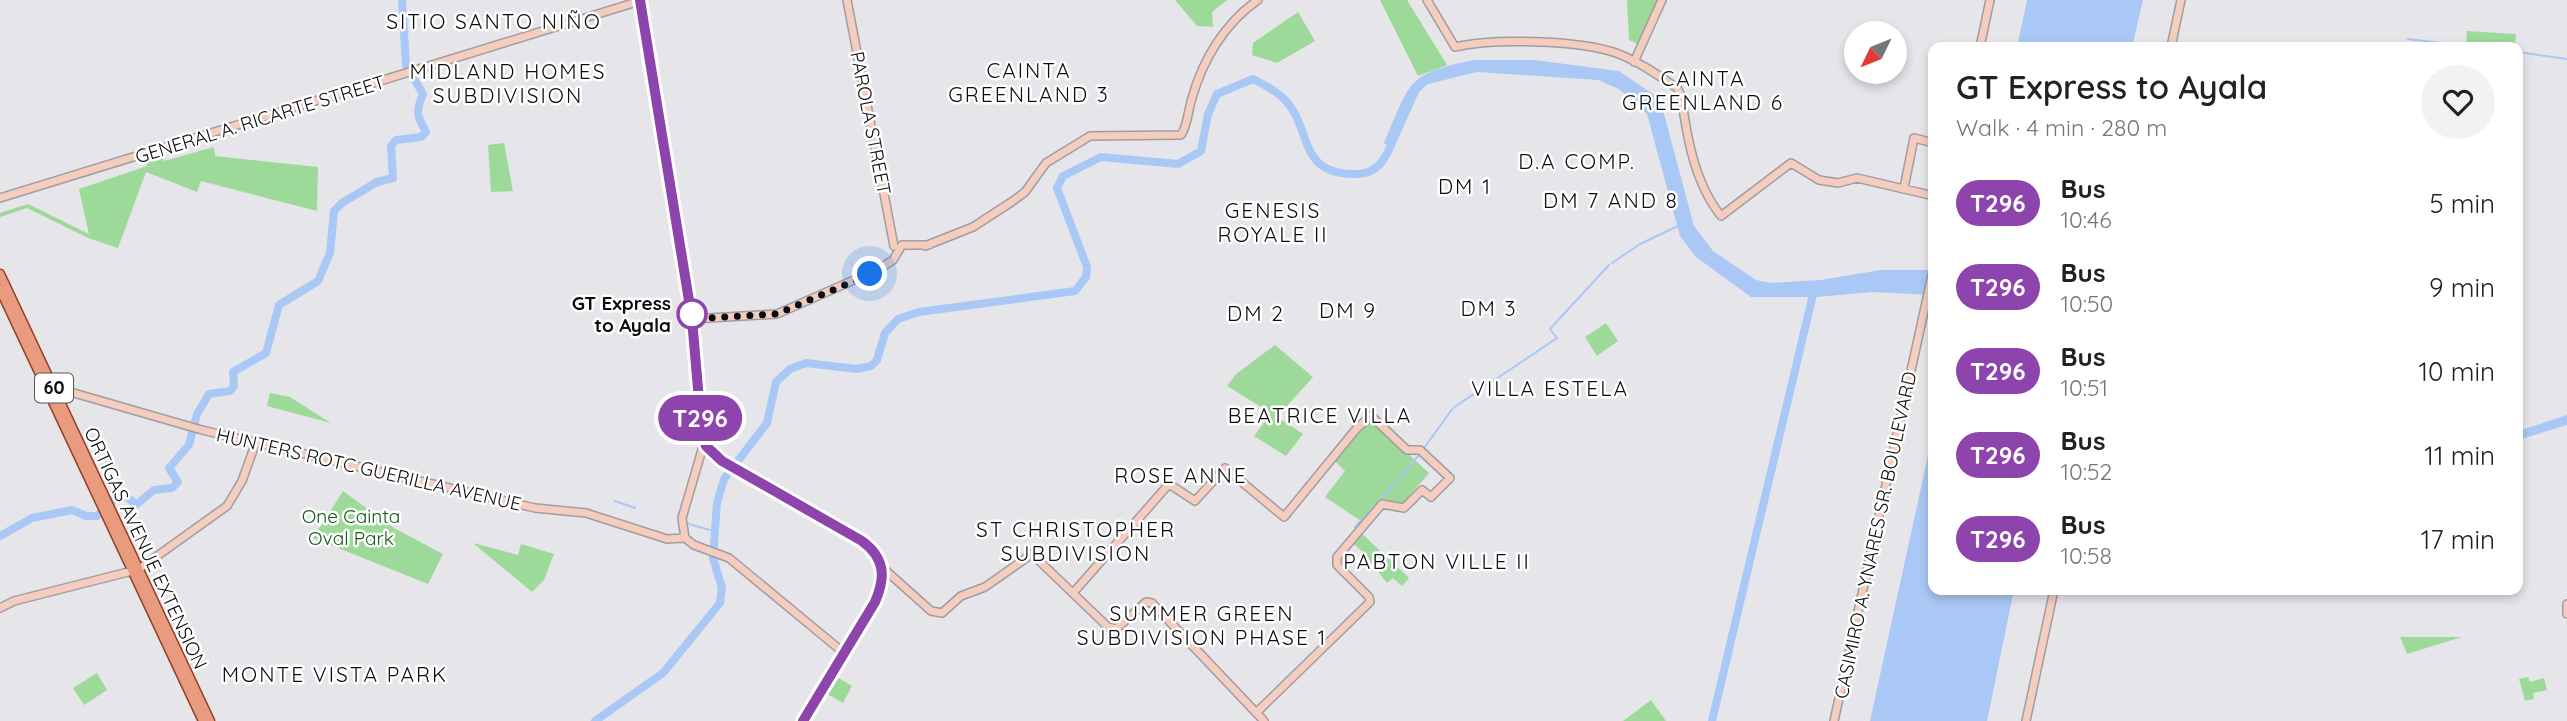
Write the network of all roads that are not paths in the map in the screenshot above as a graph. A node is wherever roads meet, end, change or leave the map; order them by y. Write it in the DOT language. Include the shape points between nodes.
graph roads {
  1 [pos="640,0"];
  2 [pos="847,0"];
  3 [pos="1258,0"];
  4 [pos="1427,0"];
  5 [pos="1662,0"];
  6 [pos="1990,0"];
  7 [pos="2181,0"];
  8 [pos="1981,42"];
  9 [pos="2172,42"];
  10 [pos="1634,62"];
  11 [pos="1928,142"];
  12 [pos="1903,188"];
  13 [pos="1928,194"];
  14 [pos="0,198"];
  15 [pos="894,246"];
  16 [pos="0,274"];
  17 [pos="0,289"];
  18 [pos="1928,294"];
  19 [pos="692,319"];
  20 [pos="53,387"];
  21 [pos="256,442"];
  22 [pos="704,443"];
  23 [pos="105,505"];
  24 [pos="685,538"];
  25 [pos="883,568"];
  26 [pos="135,570"];
  27 [pos="1073,593"];
  28 [pos="2053,595"];
  29 [pos="2566,604"];
  30 [pos="0,608"];
  31 [pos="2567,614"];
  32 [pos="844,653"];
  33 [pos="177,658"];
  34 [pos="1256,713"];
  35 [pos="204,721"];
  36 [pos="210,721"];
  37 [pos="803,721"];
  38 [pos="1264,721"];
  39 [pos="1834,721"];
  40 [pos="2026,721"];
  1 -- 14 [label="street, GENERAL A. RICARTE STREET"];
  1 -- 19 [label="street"];
  2 -- 15 [label="street, PAROLA STREET"];
  3 -- 19 [label="street" via="1228,24 1198,78 1181,135 1090,136 1046,163 1025,192 973,226 925,246 902,245 881,268 777,314"];
  4 -- 10 [label="street" via="1453,46 1515,41 1605,51"];
  5 -- 10 [label="street"];
  6 -- 8 [label="street"];
  7 -- 9 [label="street"];
  10 -- 12 [label="street" via="1680,92 1689,147 1721,216 1791,163 1815,179 1838,183 1857,178"];
  11 -- 12 [label="street" via="1914,138"];
  12 -- 13 [label="street"];
  16 -- 20 [label="main road, ORTIGAS AVENUE EXTENSION / 60"];
  17 -- 23 [label="main road, ORTIGAS AVENUE EXTENSION / 60"];
  18 -- 39 [label="street, CASIMIRO A. YNARES SR. BOULEVARD"];
  19 -- 22 [label="street"];
  20 -- 21 [label="street, HUNTERS ROTC GUERILLA AVENUE"];
  20 -- 23 [label="main road, ORTIGAS AVENUE EXTENSION / 60"];
  21 -- 24 [label="street, HUNTERS ROTC GUERILLA AVENUE" via="545,510 586,513 667,539"];
  21 -- 26 [label="street" via="227,506"];
  22 -- 24 [label="street" via="682,518"];
  22 -- 25 [label="street" via="729,465 859,538 875,552"];
  23 -- 26 [label="main road, ORTIGAS AVENUE EXTENSION / 60"];
  24 -- 32 [label="street" via="729,558"];
  25 -- 27 [label="street" via="939,614 1030,554"];
  25 -- 32 [label="street" via="875,602"];
  26 -- 30 [label="street"];
  26 -- 33 [label="main road, ORTIGAS AVENUE EXTENSION / 60"];
  27 -- 34 [label="street" via="1112,629 1146,602 1152,603"];
  27 -- 34 [label="street" via="1169,484 1195,501 1225,468 1279,515 1287,515 1371,416 1408,450 1420,450 1450,478 1431,497 1422,490 1404,509 1384,503 1379,506 1337,556 1337,565 1370,602"];
  28 -- 40 [label="street"];
  29 -- 31 [label="street"];
  32 -- 37 [label="street"];
  33 -- 35 [label="main road, ORTIGAS AVENUE EXTENSION / 60"];
  33 -- 36 [label="main road, ORTIGAS AVENUE EXTENSION / 60"];
  34 -- 38 [label="street"];
}
